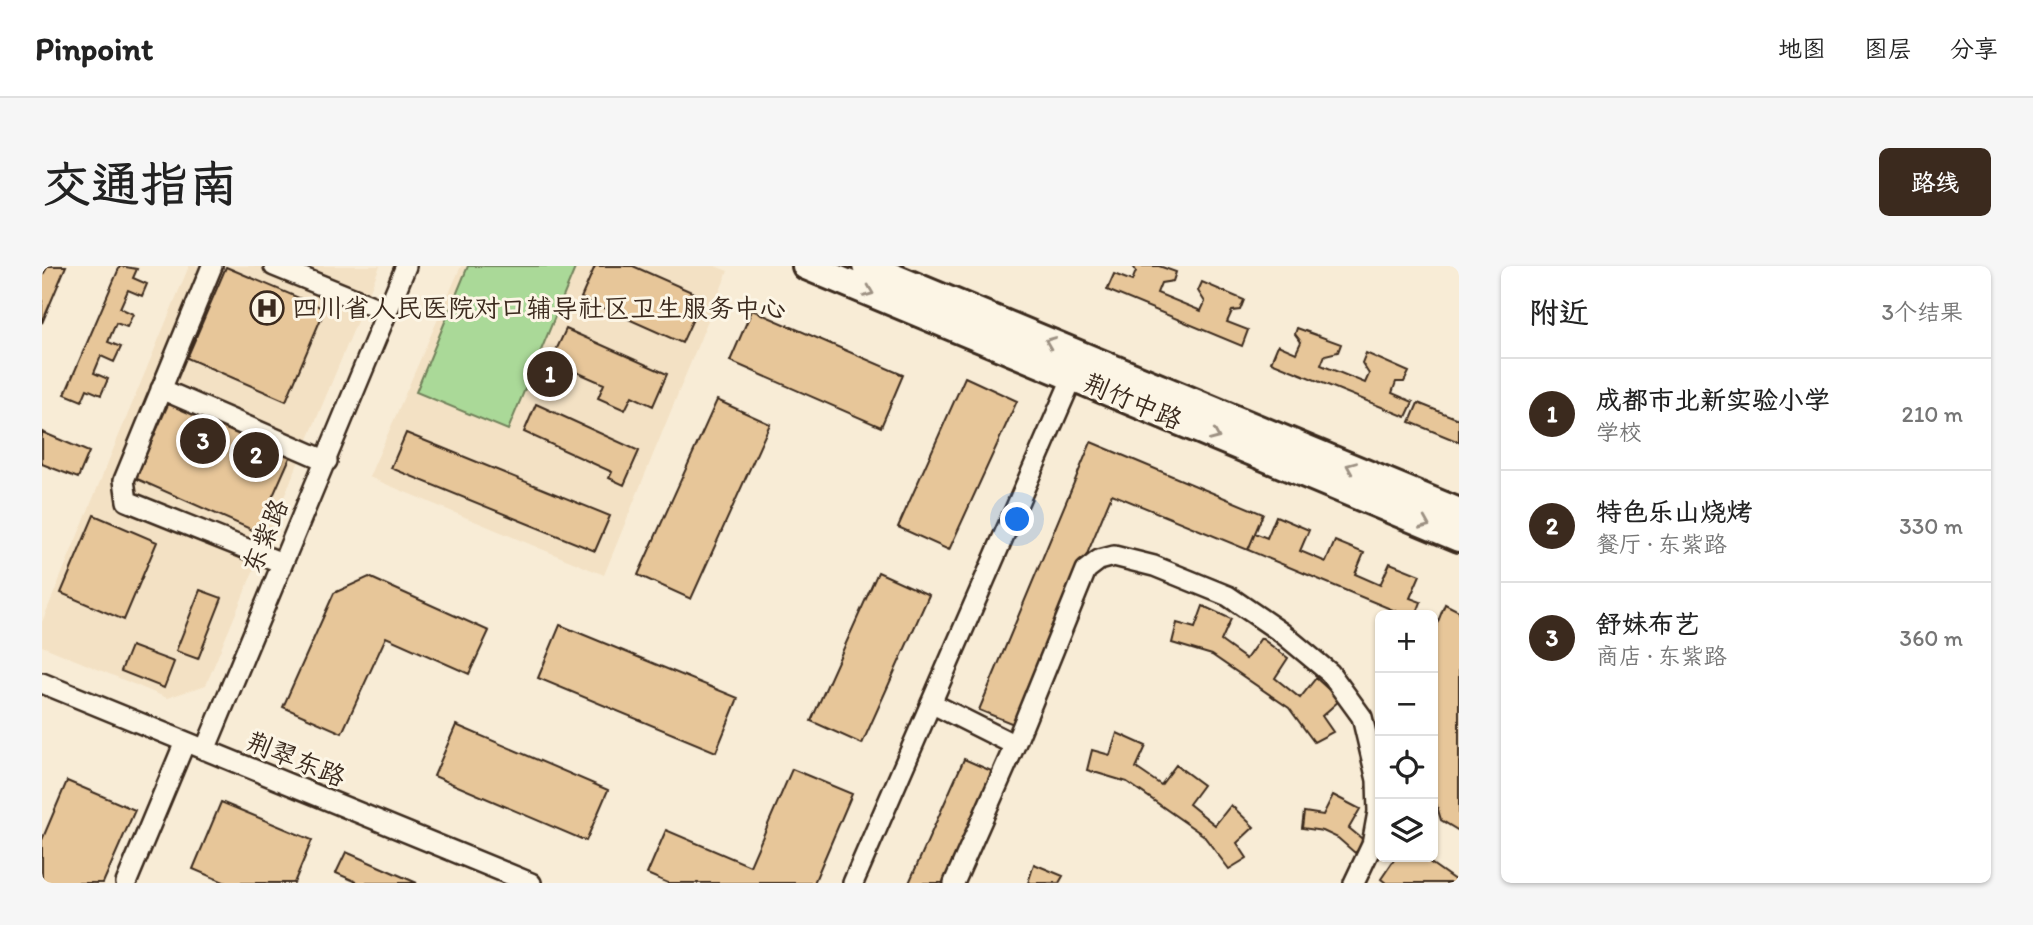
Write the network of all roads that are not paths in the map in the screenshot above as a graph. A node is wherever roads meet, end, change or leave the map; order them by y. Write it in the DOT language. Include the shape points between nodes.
graph roads {
  1 [pos="212,266"];
  2 [pos="274,266"];
  3 [pos="406,266"];
  4 [pos="806,266"];
  5 [pos="866,266"];
  6 [pos="387,312"];
  7 [pos="1077,366"];
  8 [pos="161,389"];
  9 [pos="327,461"];
  10 [pos="1459,512"];
  11 [pos="1459,538"];
  12 [pos="282,563"];
  13 [pos="42,683"];
  14 [pos="931,703"];
  15 [pos="185,742"];
  16 [pos="1015,745"];
  17 [pos="205,750"];
  18 [pos="126,883"];
  19 [pos="531,883"];
  20 [pos="853,883"];
  21 [pos="954,883"];
  22 [pos="1354,883"];
  1 -- 8 [label="street"];
  2 -- 6 [label="street"];
  3 -- 6 [label="street, 东紫路"];
  4 -- 7 [label="main road, 荆竹中路, one-way"];
  7 -- 5 [label="main road, 荆竹中路, one-way"];
  6 -- 9 [label="street, 东紫路"];
  10 -- 7 [label="main road, 荆竹中路, one-way"];
  7 -- 11 [label="main road, 荆竹中路, one-way"];
  7 -- 14 [label="street"];
  8 -- 9 [label="street"];
  8 -- 12 [label="street" via="124,480 127,501"];
  9 -- 12 [label="street, 东紫路"];
  12 -- 17 [label="street, 东紫路"];
  13 -- 15 [label="street, 荆翠东路"];
  14 -- 16 [label="street"];
  14 -- 20 [label="street"];
  15 -- 17 [label="street, 荆翠东路"];
  15 -- 18 [label="street"];
  16 -- 21 [label="street"];
  16 -- 22 [label="street" via="1086,570 1114,556 1154,566 1227,596 1283,633 1330,673 1362,718 1377,780 1378,811 1372,845"];
  17 -- 19 [label="street, 荆翠东路"];
}
